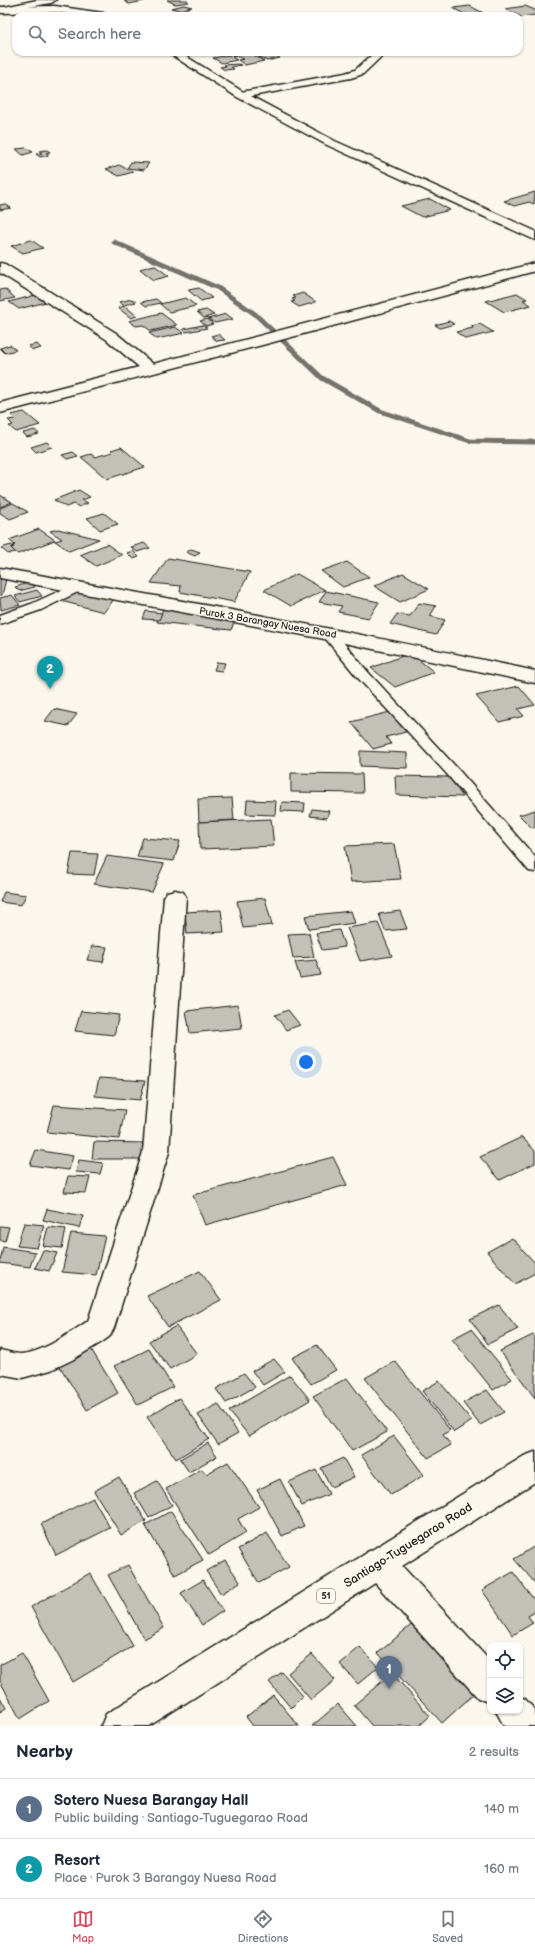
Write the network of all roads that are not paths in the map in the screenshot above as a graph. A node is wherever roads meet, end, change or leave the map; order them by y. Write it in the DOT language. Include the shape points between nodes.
graph roads {
  1 [pos="51,0"];
  2 [pos="1,10"];
  3 [pos="76,12"];
  4 [pos="178,56"];
  5 [pos="377,56"];
  6 [pos="241,95"];
  7 [pos="535,236"];
  8 [pos="0,266"];
  9 [pos="535,267"];
  10 [pos="150,369"];
  11 [pos="0,408"];
  12 [pos="0,573"];
  13 [pos="77,587"];
  14 [pos="0,620"];
  15 [pos="328,633"];
  16 [pos="535,677"];
  17 [pos="535,867"];
  18 [pos="174,897"];
  19 [pos="0,1362"];
  20 [pos="535,1466"];
  21 [pos="378,1564"];
  22 [pos="487,1683"];
  23 [pos="516,1714"];
  24 [pos="121,1725"];
  25 [pos="527,1726"];
  1 -- 2 [label="main road"];
  2 -- 3 [label="main road" via="55,9"];
  4 -- 6 [label="main road"];
  5 -- 6 [label="main road" via="359,72 347,76"];
  6 -- 7 [label="main road" via="331,142"];
  8 -- 10 [label="main road" via="111,336"];
  9 -- 10 [label="main road"];
  10 -- 11 [label="main road"];
  12 -- 13 [label="main road, Purok 3 Barangay Nuesa Road"];
  13 -- 14 [label="lane" via="36,607"];
  13 -- 15 [label="main road, Purok 3 Barangay Nuesa Road"];
  15 -- 16 [label="main road, Purok 3 Barangay Nuesa Road"];
  15 -- 17 [label="lane"];
  18 -- 19 [label="main road" via="156,1152 100,1328 48,1358 23,1366"];
  20 -- 21 [label="main road, Santiago-Tuguegarao Road / 51"];
  21 -- 22 [label="main road"];
  21 -- 24 [label="main road, Santiago-Tuguegarao Road / 51"];
  23 -- 25 [label="main road"];
}
